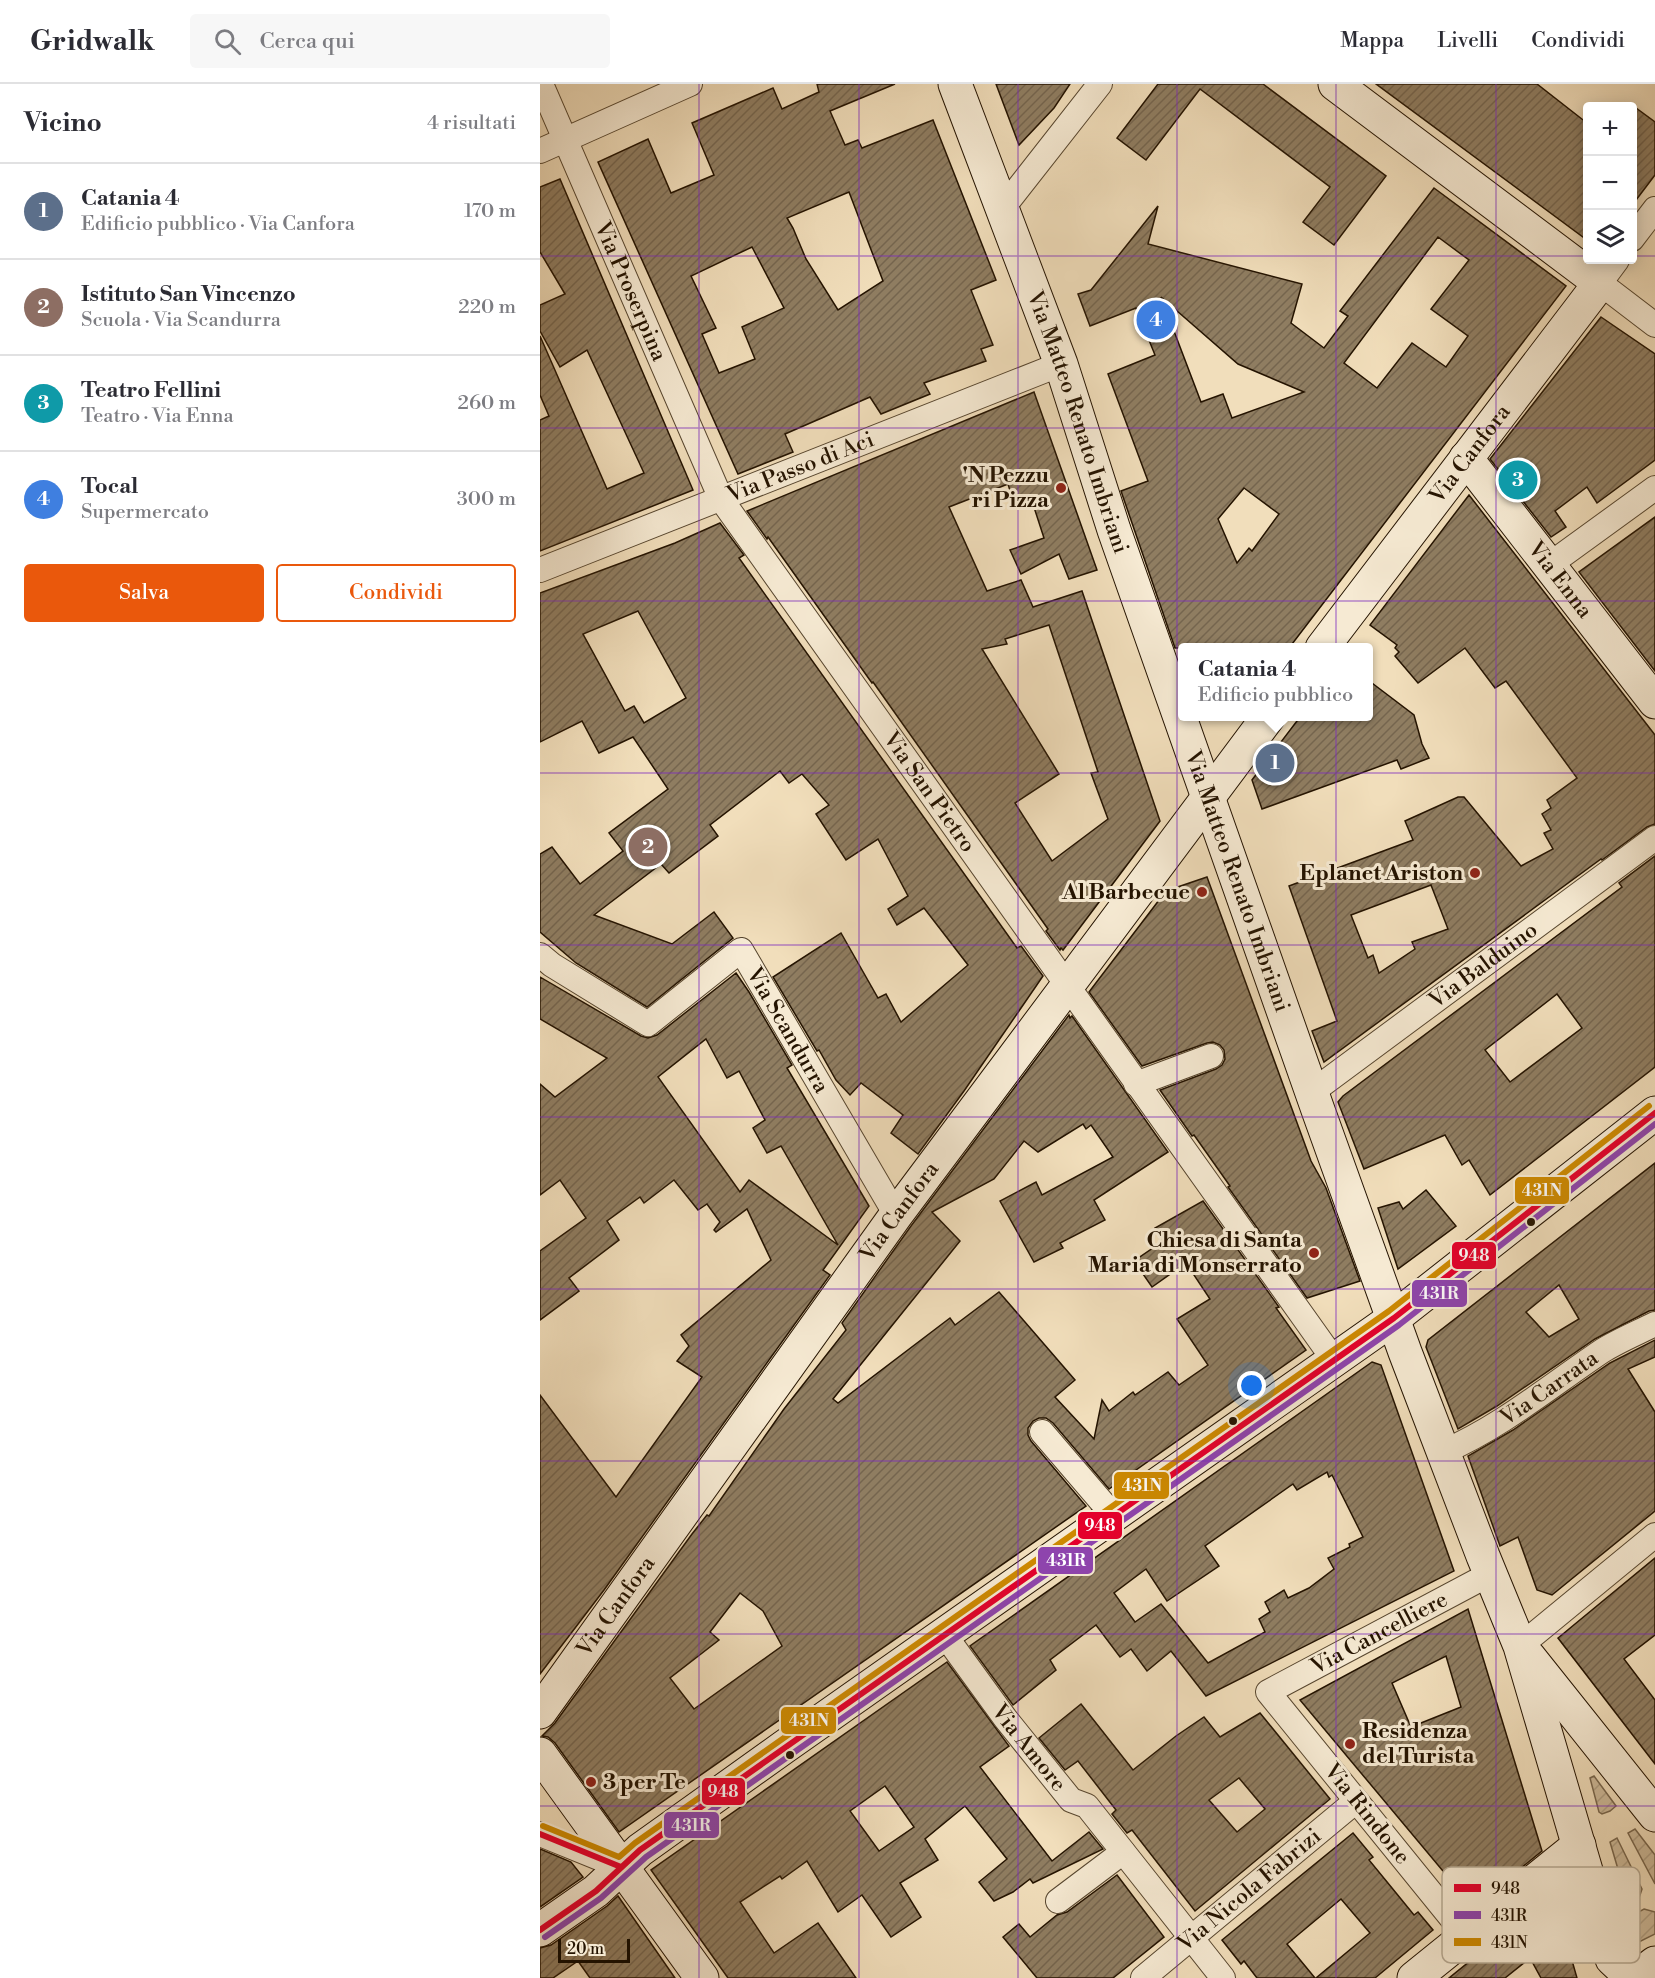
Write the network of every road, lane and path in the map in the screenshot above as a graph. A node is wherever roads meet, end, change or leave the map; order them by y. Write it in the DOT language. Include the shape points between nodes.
graph roads {
  1 [pos="541,84"];
  2 [pos="690,84"];
  3 [pos="955,84"];
  4 [pos="1100,84"];
  5 [pos="1335,84"];
  6 [pos="566,140"];
  7 [pos="540,151"];
  8 [pos="1002,209"];
  9 [pos="1655,209"];
  10 [pos="1637,232"];
  11 [pos="1609,271"];
  12 [pos="1655,325"];
  13 [pos="1061,364"];
  14 [pos="1466,458"];
  15 [pos="1655,488"];
  16 [pos="721,499"];
  17 [pos="1550,565"];
  18 [pos="540,570"];
  19 [pos="1326,643"];
  20 [pos="1655,702"];
  21 [pos="1178,712"];
  22 [pos="1181,721"];
  23 [pos="1266,721"];
  24 [pos="1208,797"];
  25 [pos="1655,838"];
  26 [pos="540,955"];
  27 [pos="1066,985"];
  28 [pos="1211,1056"];
  29 [pos="1136,1083"];
  30 [pos="1312,1092"];
  31 [pos="1652,1121"];
  32 [pos="896,1215"];
  33 [pos="1394,1318"];
  34 [pos="1655,1324"];
  35 [pos="1334,1360"];
  36 [pos="1042,1432"];
  37 [pos="1443,1452"];
  38 [pos="1113,1515"];
  39 [pos="1655,1535"];
  40 [pos="1490,1574"];
  41 [pos="944,1634"];
  42 [pos="1520,1646"];
  43 [pos="1268,1692"];
  44 [pos="540,1712"];
  45 [pos="1598,1742"];
  46 [pos="540,1754"];
  47 [pos="1554,1760"];
  48 [pos="1356,1801"];
  49 [pos="1655,1815"];
  50 [pos="540,1834"];
  51 [pos="1579,1845"];
  52 [pos="1123,1852"];
  53 [pos="621,1867"];
  54 [pos="1551,1867"];
  55 [pos="1585,1867"];
  56 [pos="1058,1901"];
  57 [pos="1442,1907"];
  58 [pos="540,1930"];
  59 [pos="1192,1939"];
  60 [pos="1442,1955"];
  61 [pos="1616,1963"];
  62 [pos="1643,1972"];
  63 [pos="702,1978"];
  64 [pos="1143,1978"];
  65 [pos="1223,1978"];
  66 [pos="1414,1978"];
  1 -- 6 [label="street, Via Proserpina"];
  2 -- 6 [label="street"];
  3 -- 8 [label="main road, Via Matteo Renato Imbriani"];
  4 -- 8 [label="street"];
  5 -- 11 [label="main road"];
  6 -- 7 [label="street"];
  6 -- 16 [label="street, Via Proserpina"];
  8 -- 13 [label="main road, Via Matteo Renato Imbriani"];
  9 -- 10 [label="street"];
  11 -- 12 [label="street"];
  11 -- 14 [label="main road, Via Canfora"];
  13 -- 16 [label="street, Via Passo di Aci"];
  13 -- 21 [label="main road, Via Matteo Renato Imbriani"];
  14 -- 17 [label="main road, Via Enna"];
  14 -- 19 [label="main road, Via Canfora"];
  15 -- 17 [label="street"];
  16 -- 18 [label="street, Via Passo di Aci"];
  16 -- 27 [label="street, Via San Pietro"];
  17 -- 20 [label="main road, Via Enna"];
  22 -- 24 [label="main road, Via Matteo Renato Imbriani"];
  23 -- 24 [label="main road, Via Canfora"];
  24 -- 27 [label="main road, Via Canfora"];
  24 -- 30 [label="main road, Via Matteo Renato Imbriani"];
  25 -- 30 [label="street, Via Balduino"];
  26 -- 32 [label="street, Via Scandurra" via="648,1024 741,950"];
  27 -- 29 [label="street, Via San Pietro"];
  27 -- 32 [label="main road, Via Canfora"];
  28 -- 29 [label="street"];
  29 -- 35 [label="street, Via San Pietro"];
  30 -- 33 [label="main road, Via Matteo Renato Imbriani"];
  31 -- 33 [label="main road"];
  32 -- 44 [label="main road, Via Canfora"];
  33 -- 35 [label="main road"];
  33 -- 37 [label="main road, Via Matteo Renato Imbriani"];
  34 -- 37 [label="street, Via Carrata" via="1604,1350 1492,1426"];
  35 -- 38 [label="main road"];
  36 -- 38 [label="street"];
  37 -- 40 [label="main road, Via Matteo Renato Imbriani"];
  38 -- 41 [label="main road"];
  39 -- 42 [label="street"];
  40 -- 42 [label="main road, Via Matteo Renato Imbriani"];
  40 -- 43 [label="street, Via Cancelliere"];
  41 -- 52 [label="street, Via Amore" via="1071,1800 1087,1806"];
  41 -- 53 [label="main road"];
  42 -- 45 [label="main road"];
  42 -- 47 [label="main road"];
  43 -- 48 [label="street, Via Rindone"];
  45 -- 47 [label="main road" via="1572,1741"];
  45 -- 49 [label="main road"];
  46 -- 53 [label="main road"];
  47 -- 51 [label="main road"];
  48 -- 57 [label="street, Via Rindone"];
  48 -- 59 [label="street, Via Nicola Fabrizi"];
  50 -- 53 [label="street"];
  51 -- 54 [label="main road"];
  51 -- 55 [label="main road"];
  52 -- 56 [label="street"];
  52 -- 59 [label="street, Via Amore"];
  53 -- 58 [label="main road" via="596,1891"];
  53 -- 63 [label="main road"];
  59 -- 64 [label="street, Via Nicola Fabrizi"];
  59 -- 65 [label="street, Via Amore"];
  60 -- 66 [label="main road"];
  61 -- 62 [label="main road" via="1625,1971"];
}
